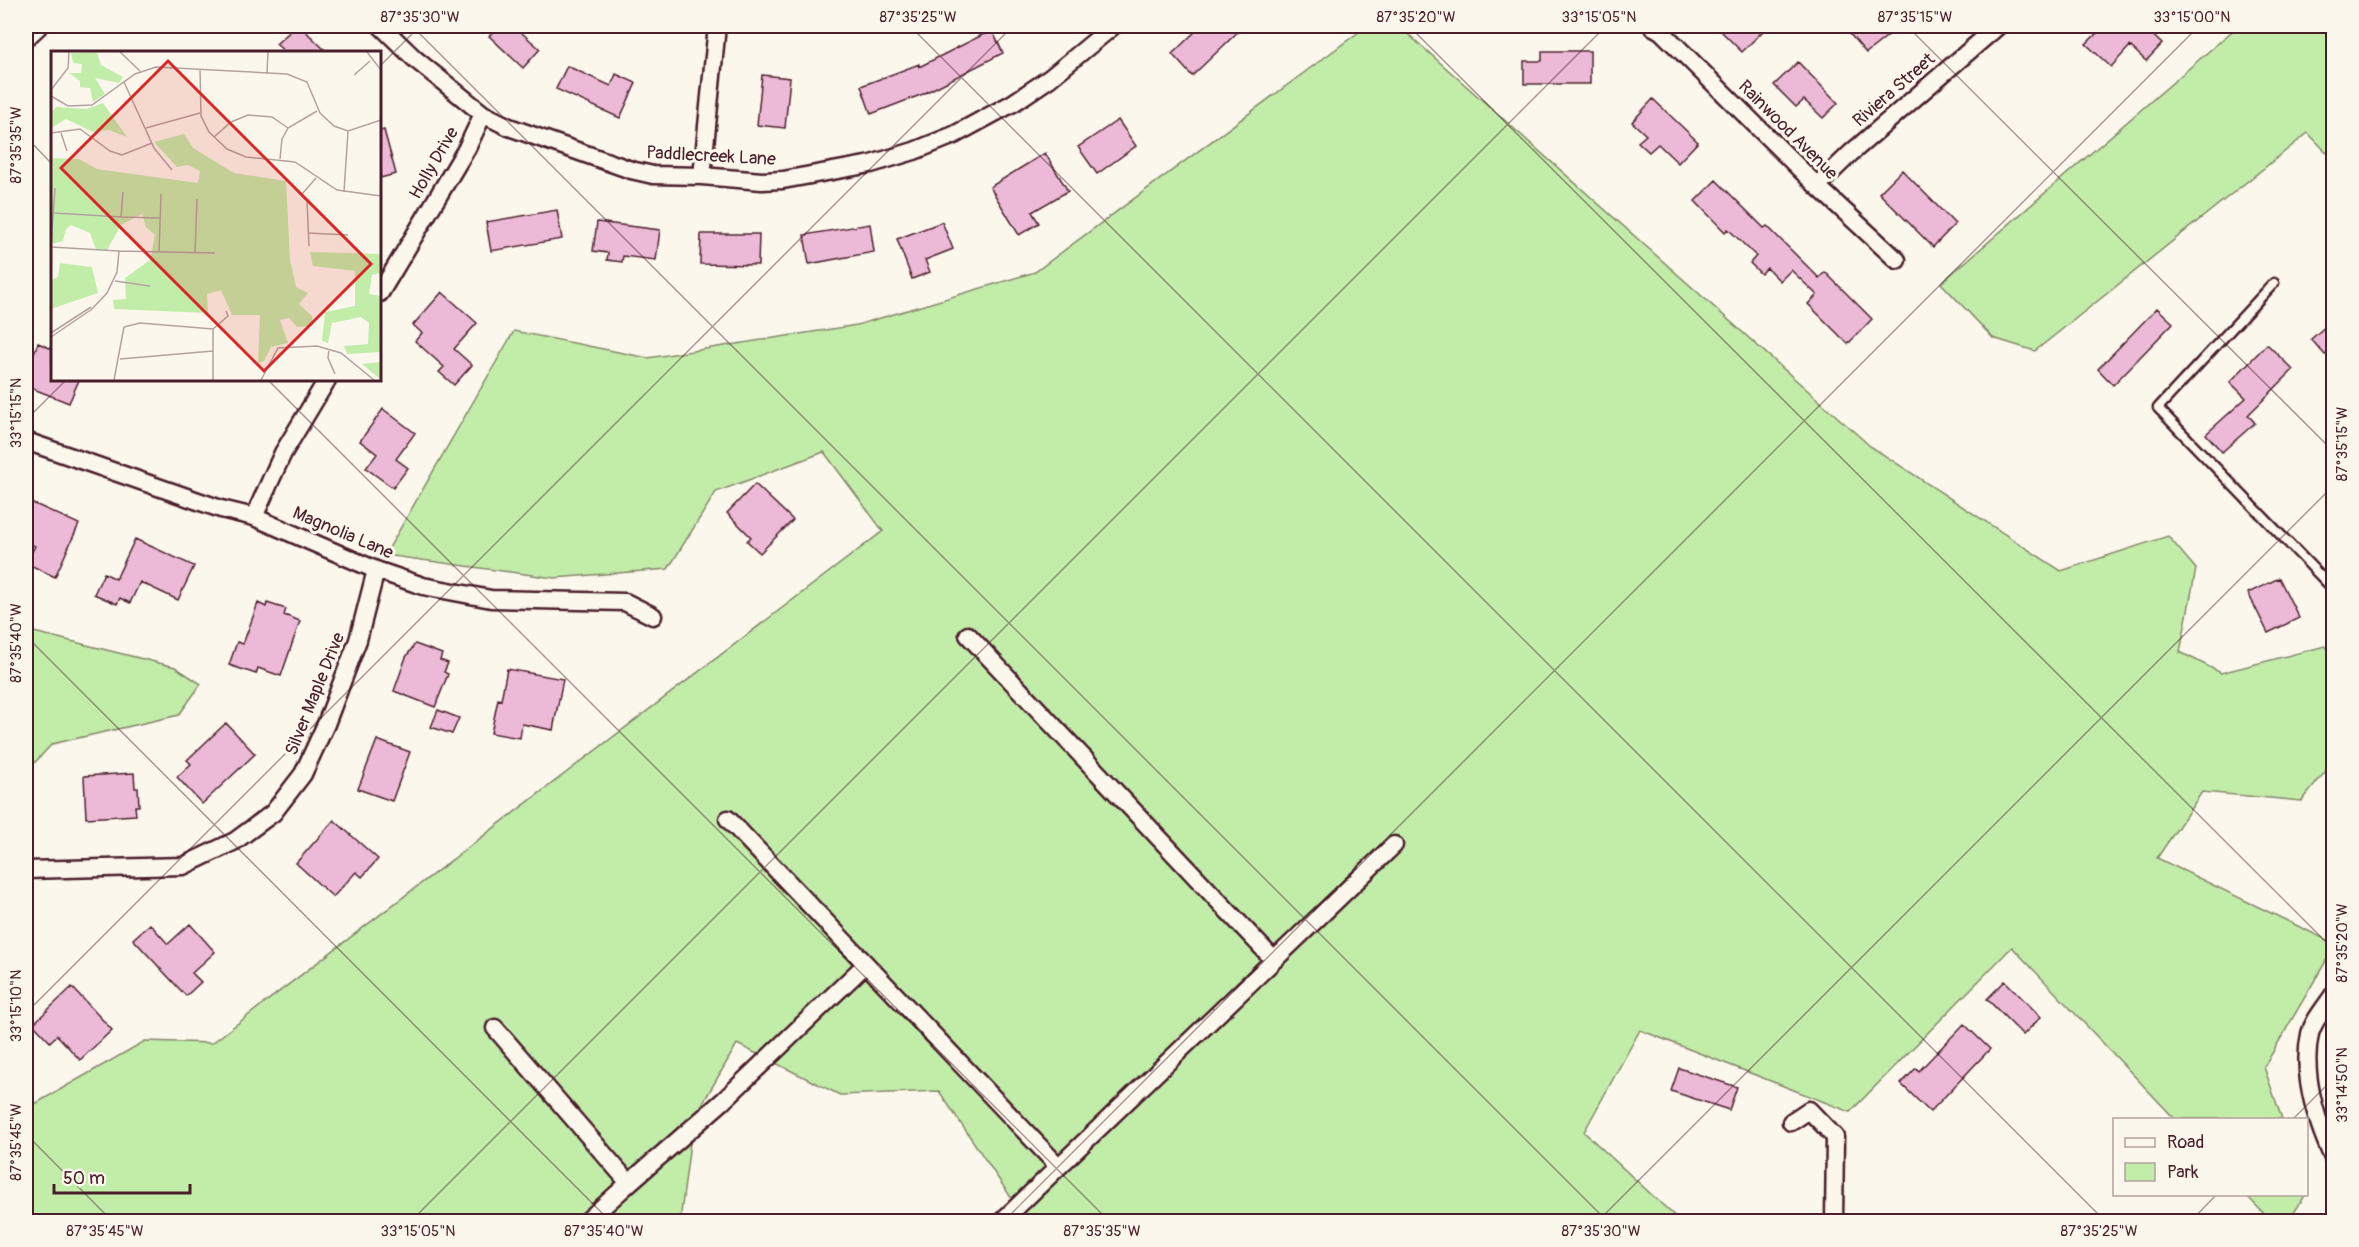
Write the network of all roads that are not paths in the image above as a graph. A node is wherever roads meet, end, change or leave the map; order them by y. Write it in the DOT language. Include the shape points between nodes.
graph roads {
  1 [pos="39,26"];
  2 [pos="381,26"];
  3 [pos="717,26"];
  4 [pos="1113,26"];
  5 [pos="1652,26"];
  6 [pos="1998,26"];
  7 [pos="26,38"];
  8 [pos="483,114"];
  9 [pos="702,176"];
  10 [pos="1817,186"];
  11 [pos="1897,260"];
  12 [pos="2274,284"];
  13 [pos="381,291"];
  14 [pos="326,381"];
  15 [pos="26,441"];
  16 [pos="254,517"];
  17 [pos="376,570"];
  18 [pos="2334,590"];
  19 [pos="653,616"];
  20 [pos="968,635"];
  21 [pos="728,819"];
  22 [pos="1394,845"];
  23 [pos="26,870"];
  24 [pos="1274,960"];
  25 [pos="866,964"];
  26 [pos="2334,994"];
  27 [pos="495,1028"];
  28 [pos="1791,1122"];
  29 [pos="2334,1160"];
  30 [pos="1058,1166"];
  31 [pos="629,1183"];
  32 [pos="586,1221"];
  33 [pos="1001,1221"];
  34 [pos="1834,1221"];
  1 -- 7 [label="street"];
  2 -- 8 [label="street, Paddlecreek Lane"];
  3 -- 9 [label="street"];
  4 -- 9 [label="street, Paddlecreek Lane" via="1013,103 914,152 849,169 783,180"];
  5 -- 10 [label="street, Rainwood Avenue"];
  6 -- 10 [label="street, Riviera Street"];
  8 -- 9 [label="street, Paddlecreek Lane" via="631,170 653,175"];
  8 -- 13 [label="street, Holly Drive" via="467,148"];
  10 -- 11 [label="street, Rainwood Avenue"];
  12 -- 18 [label="lane" via="2158,408"];
  14 -- 16 [label="street" via="283,453"];
  15 -- 16 [label="street, Magnolia Lane"];
  16 -- 17 [label="street, Magnolia Lane"];
  17 -- 19 [label="street, Magnolia Lane" via="423,586 491,599 625,602"];
  17 -- 23 [label="street, Silver Maple Drive" via="358,640 326,724 303,774 273,813 235,841 183,866"];
  20 -- 24 [label="street"];
  21 -- 25 [label="street"];
  22 -- 24 [label="street"];
  24 -- 30 [label="street"];
  25 -- 30 [label="street"];
  25 -- 31 [label="street" via="723,1101"];
  26 -- 29 [label="street" via="2311,1032 2308,1054 2313,1099"];
  27 -- 31 [label="street"];
  28 -- 34 [label="street" via="1809,1110 1834,1137"];
  30 -- 33 [label="street"];
  31 -- 32 [label="street"];
}
